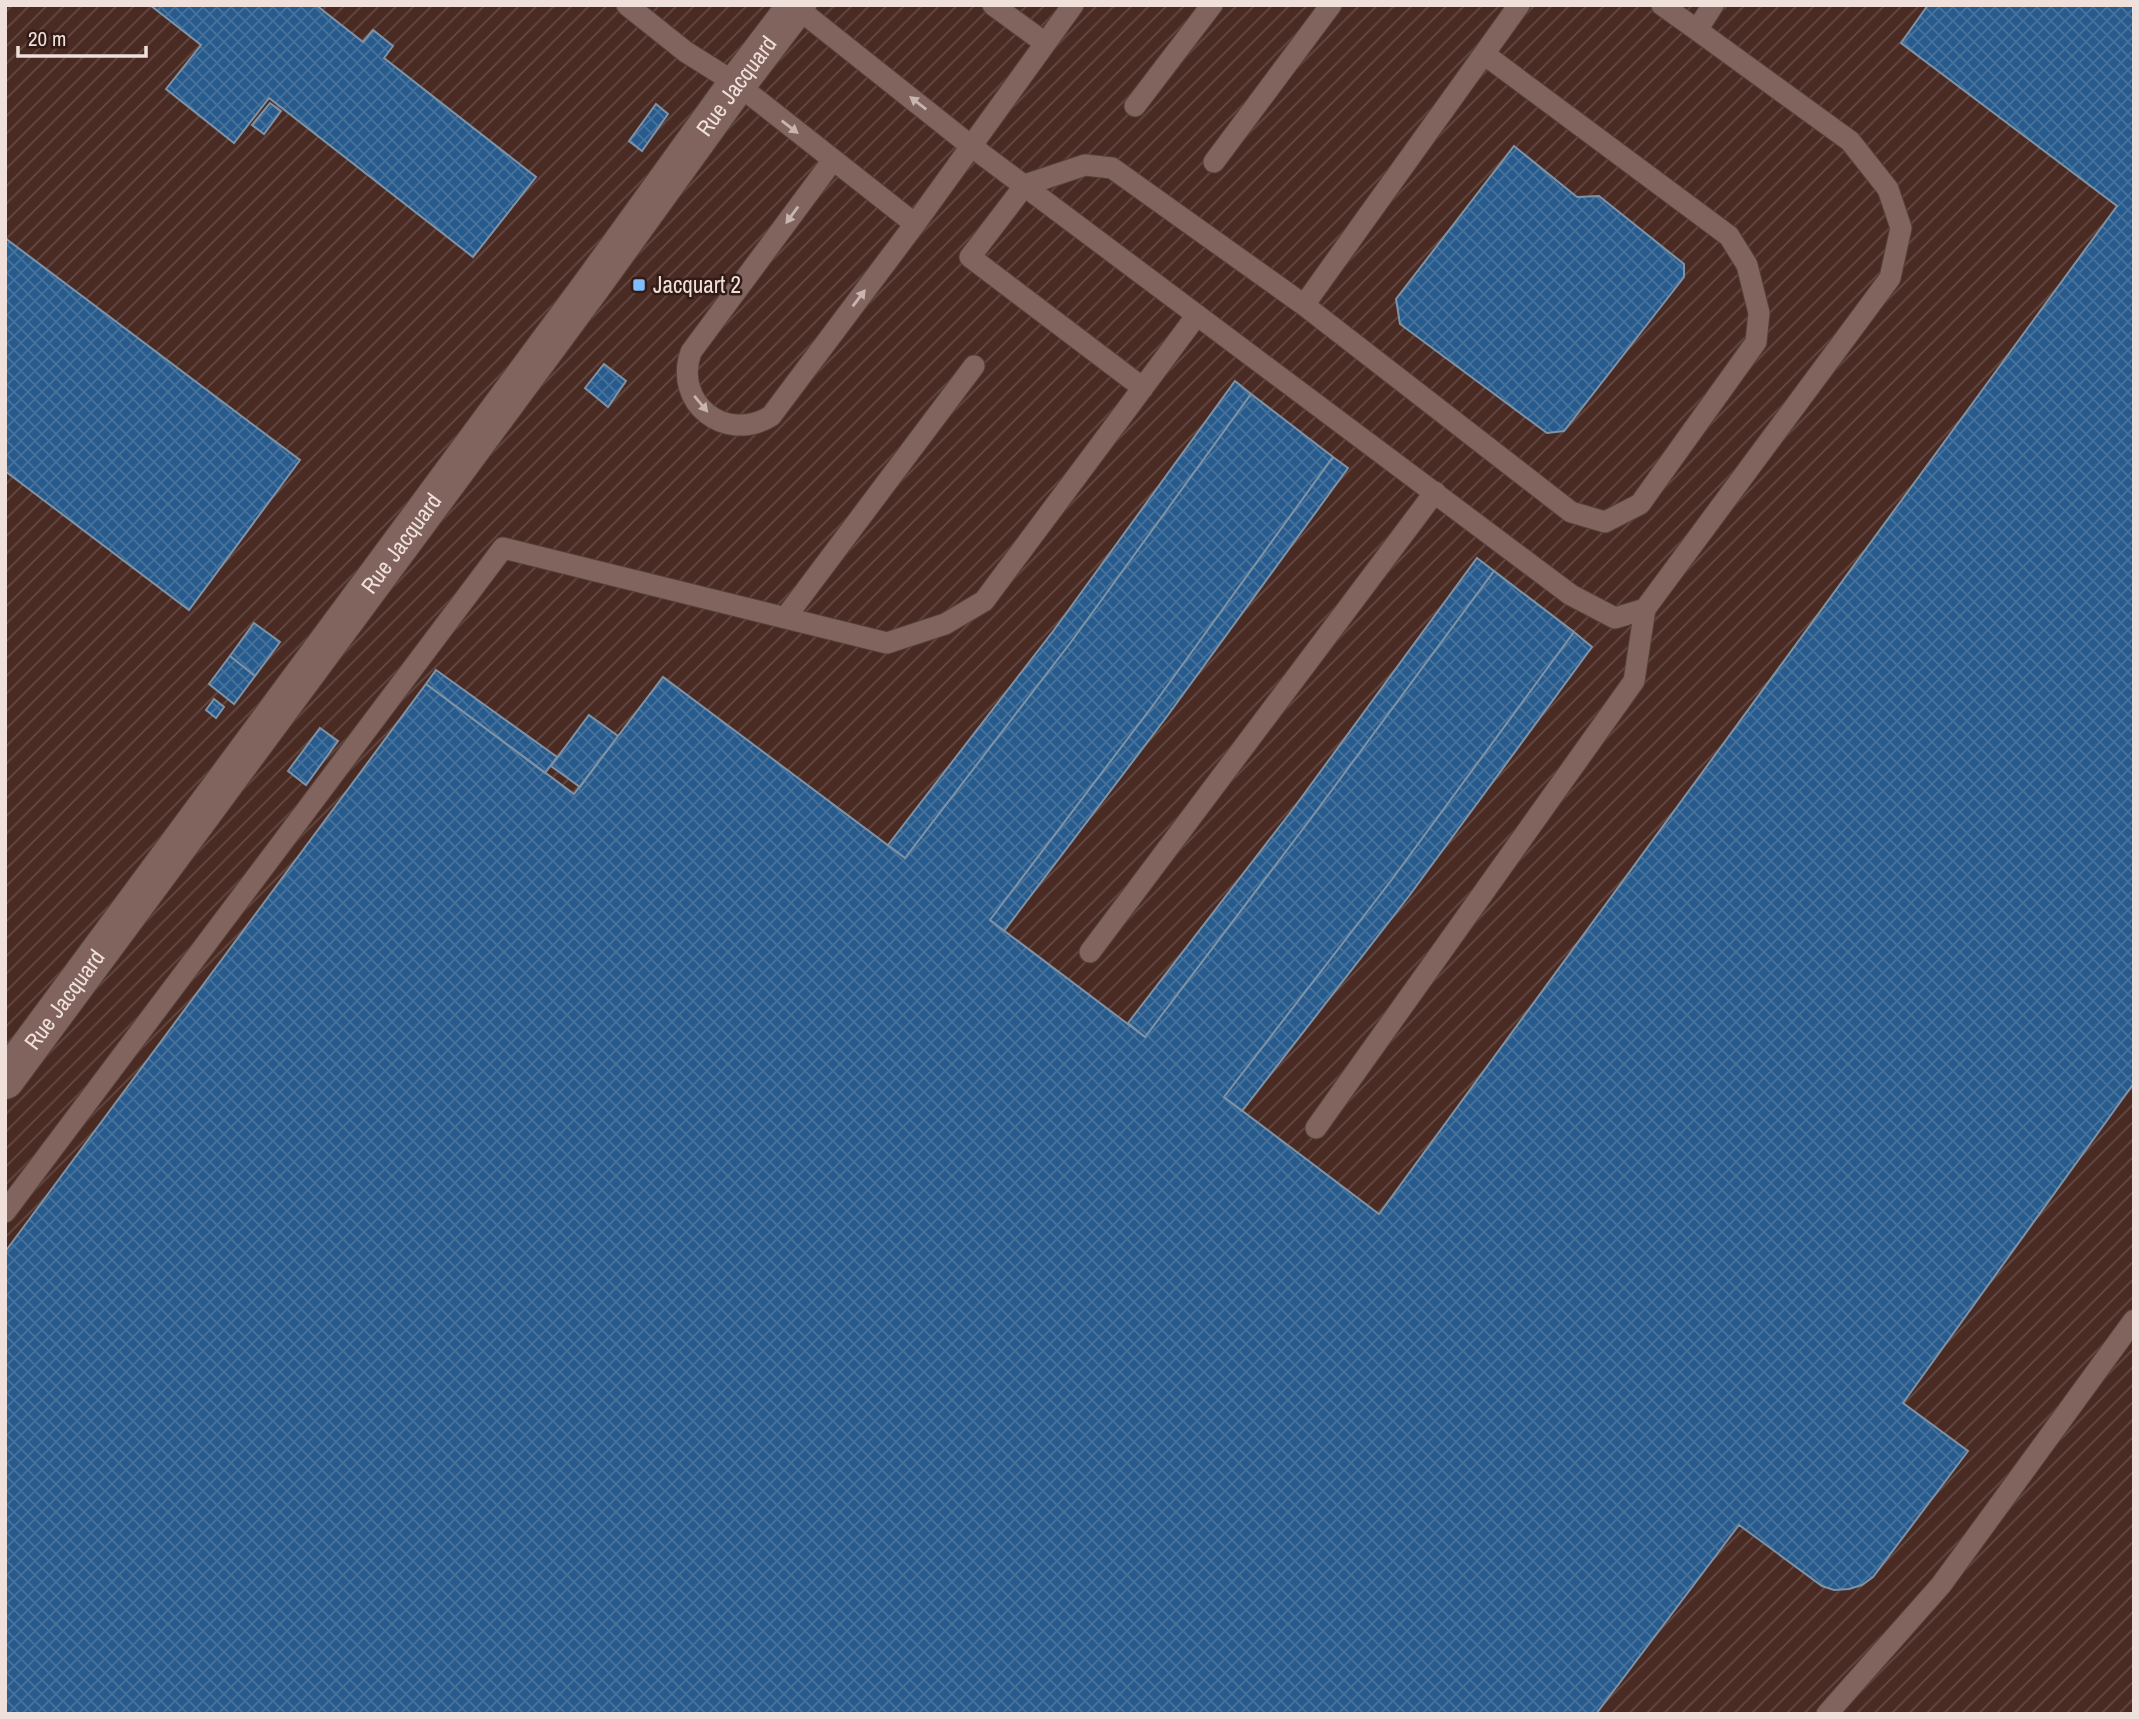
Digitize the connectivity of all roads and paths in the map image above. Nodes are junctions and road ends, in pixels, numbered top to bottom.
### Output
1 (627, 5) edge
2 (993, 5) edge
3 (1073, 5) edge
4 (1212, 5) edge
5 (1331, 5) edge
6 (1519, 5) edge
7 (1662, 5) edge
8 (1713, 5) edge
9 (797, 6) edge
10 (1697, 30) junction
11 (1045, 43) junction
12 (1484, 54) junction
13 (737, 84) junction
14 (1135, 106) dead end
15 (971, 146) junction
16 (832, 160) junction
17 (1214, 162) dead end
18 (1025, 185) junction
19 (915, 224) junction
20 (1304, 305) junction
21 (1198, 315) junction
22 (974, 366) dead end
23 (1143, 388) junction
24 (1434, 492) junction
25 (1645, 609) junction
26 (785, 618) junction
27 (1090, 951) dead end
28 (5, 1080) edge
29 (1316, 1128) dead end
30 (5, 1212) edge
31 (2134, 1320) edge
32 (1827, 1714) edge

1 - 13 lane
2 - 11 lane
3 - 11 lane
4 - 14 lane
5 - 17 lane
6 - 12 lane
7 - 10 lane
8 - 10 lane
9 - 13 street, Rue Jacquard
15 -> 9 lane
10 - 25 lane
11 - 15 lane
12 - 20 lane
12 - 20 lane
13 -> 16 lane
13 - 28 street, Rue Jacquard
15 - 18 lane
15 - 19 lane
16 - 19 lane
16 -> 19 lane
18 - 20 lane
18 - 21 lane
18 - 23 lane
21 - 23 lane
21 - 24 lane
22 - 26 lane
23 - 26 lane
24 - 25 lane
24 - 27 lane
25 - 29 lane
26 - 30 lane
31 - 32 lane

